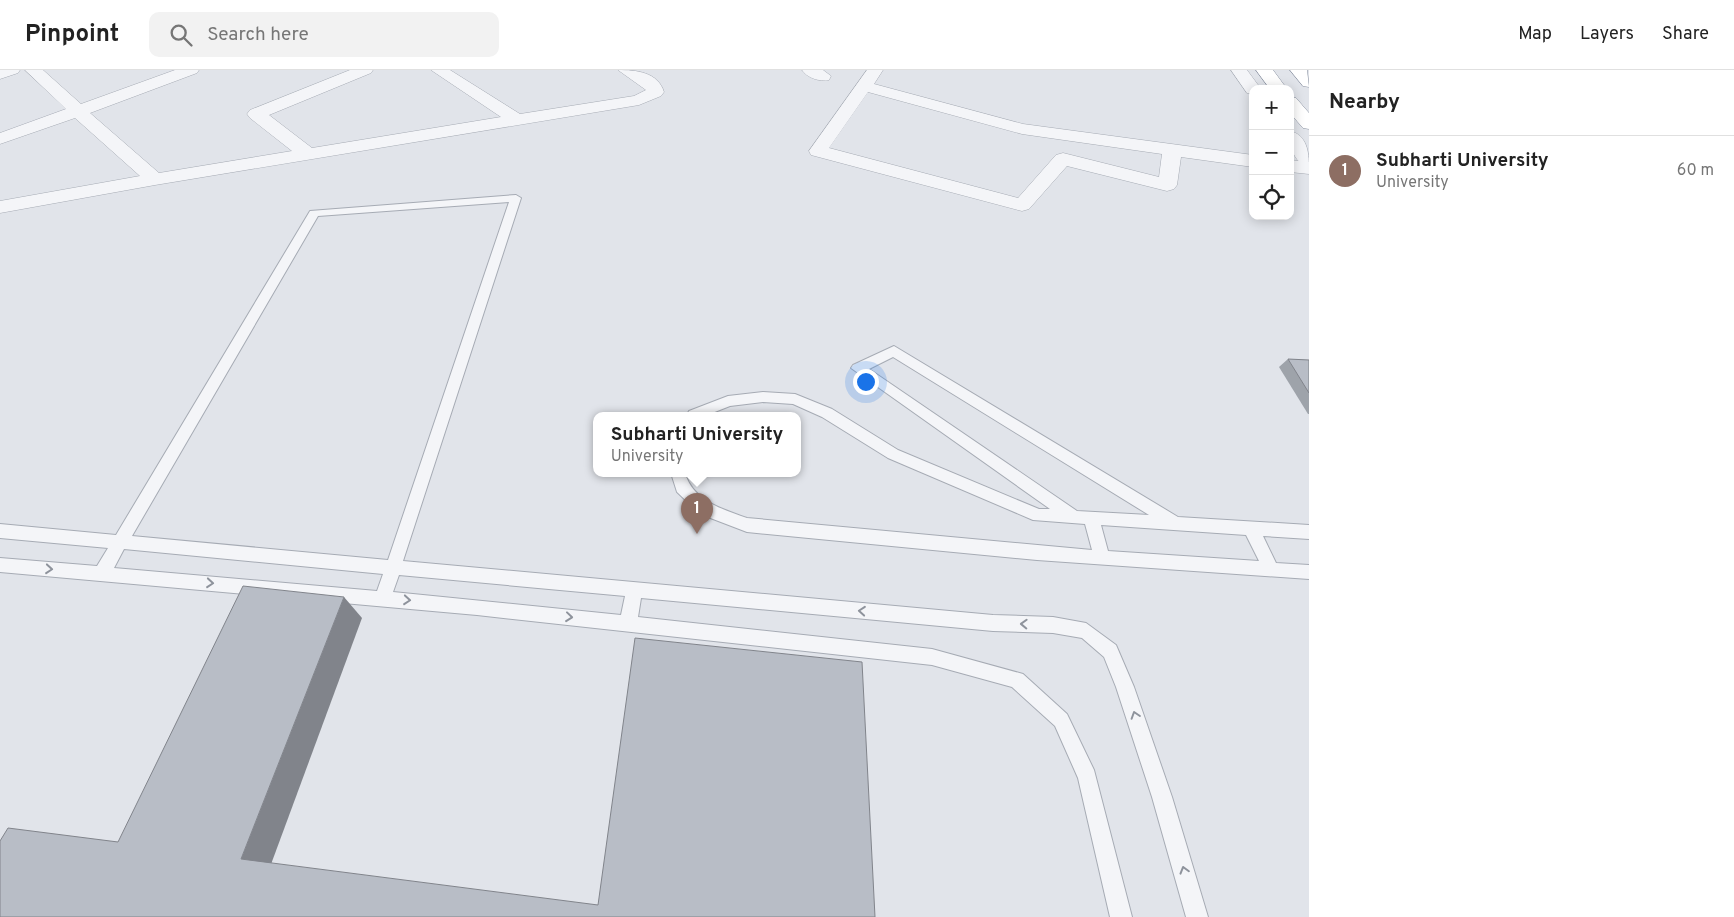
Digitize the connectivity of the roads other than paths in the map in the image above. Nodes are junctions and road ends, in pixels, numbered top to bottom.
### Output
1 (12, 70) edge
2 (33, 70) edge
3 (191, 70) edge
4 (365, 70) edge
5 (439, 70) edge
6 (626, 70) edge
7 (875, 70) edge
8 (1239, 70) edge
9 (1264, 70) edge
10 (1298, 70) edge
11 (0, 74) edge
12 (1309, 82) edge
13 (1250, 85) edge
14 (1277, 85) edge
15 (864, 86) junction
16 (1294, 107) edge
17 (78, 111) junction
18 (517, 120) junction
19 (1309, 124) edge
20 (1068, 136) junction
21 (0, 139) edge
22 (1294, 141) edge
23 (1172, 152) junction
24 (308, 154) junction
25 (1063, 159) junction
26 (1249, 161) edge
27 (1309, 161) edge
28 (1294, 166) edge
29 (1309, 168) edge
30 (155, 180) junction
31 (0, 207) edge
32 (701, 412) edge
33 (679, 477) edge
34 (1073, 517) junction
35 (1091, 518) junction
36 (1176, 524) junction
37 (1251, 528) junction
38 (0, 531) edge
39 (1309, 532) edge
40 (121, 541) junction
41 (1102, 557) junction
42 (0, 565) edge
43 (393, 566) junction
44 (1271, 569) junction
45 (1309, 572) edge
46 (102, 573) junction
47 (634, 590) junction
48 (383, 598) junction
49 (628, 624) junction
50 (1121, 917) edge
51 (1197, 917) edge

1 - 11 street
2 - 17 street
3 - 17 street
4 - 24 street
5 - 18 street
6 - 18 street
7 - 15 street
8 - 13 street
9 - 14 highway
10 - 12 highway
15 - 20 street
15 - 25 street
16 - 19 highway
17 - 21 street
17 - 30 street
18 - 24 street
20 - 23 street
20 - 25 street
22 - 27 street
23 - 25 street
23 - 26 street
24 - 30 street
28 - 29 street
30 - 31 street
32 - 34 lane
33 - 41 lane
34 - 35 lane
34 - 36 lane
35 - 36 lane
35 - 41 lane
36 - 37 lane
37 - 39 lane
37 - 44 lane
38 - 40 lane
40 - 43 lane
40 - 43 lane
40 - 46 lane
41 - 44 lane
42 -> 46 lane
43 - 47 lane
43 - 48 lane
44 - 45 lane
46 -> 48 lane
47 - 49 lane
51 -> 47 lane
48 -> 49 lane
49 - 50 lane

